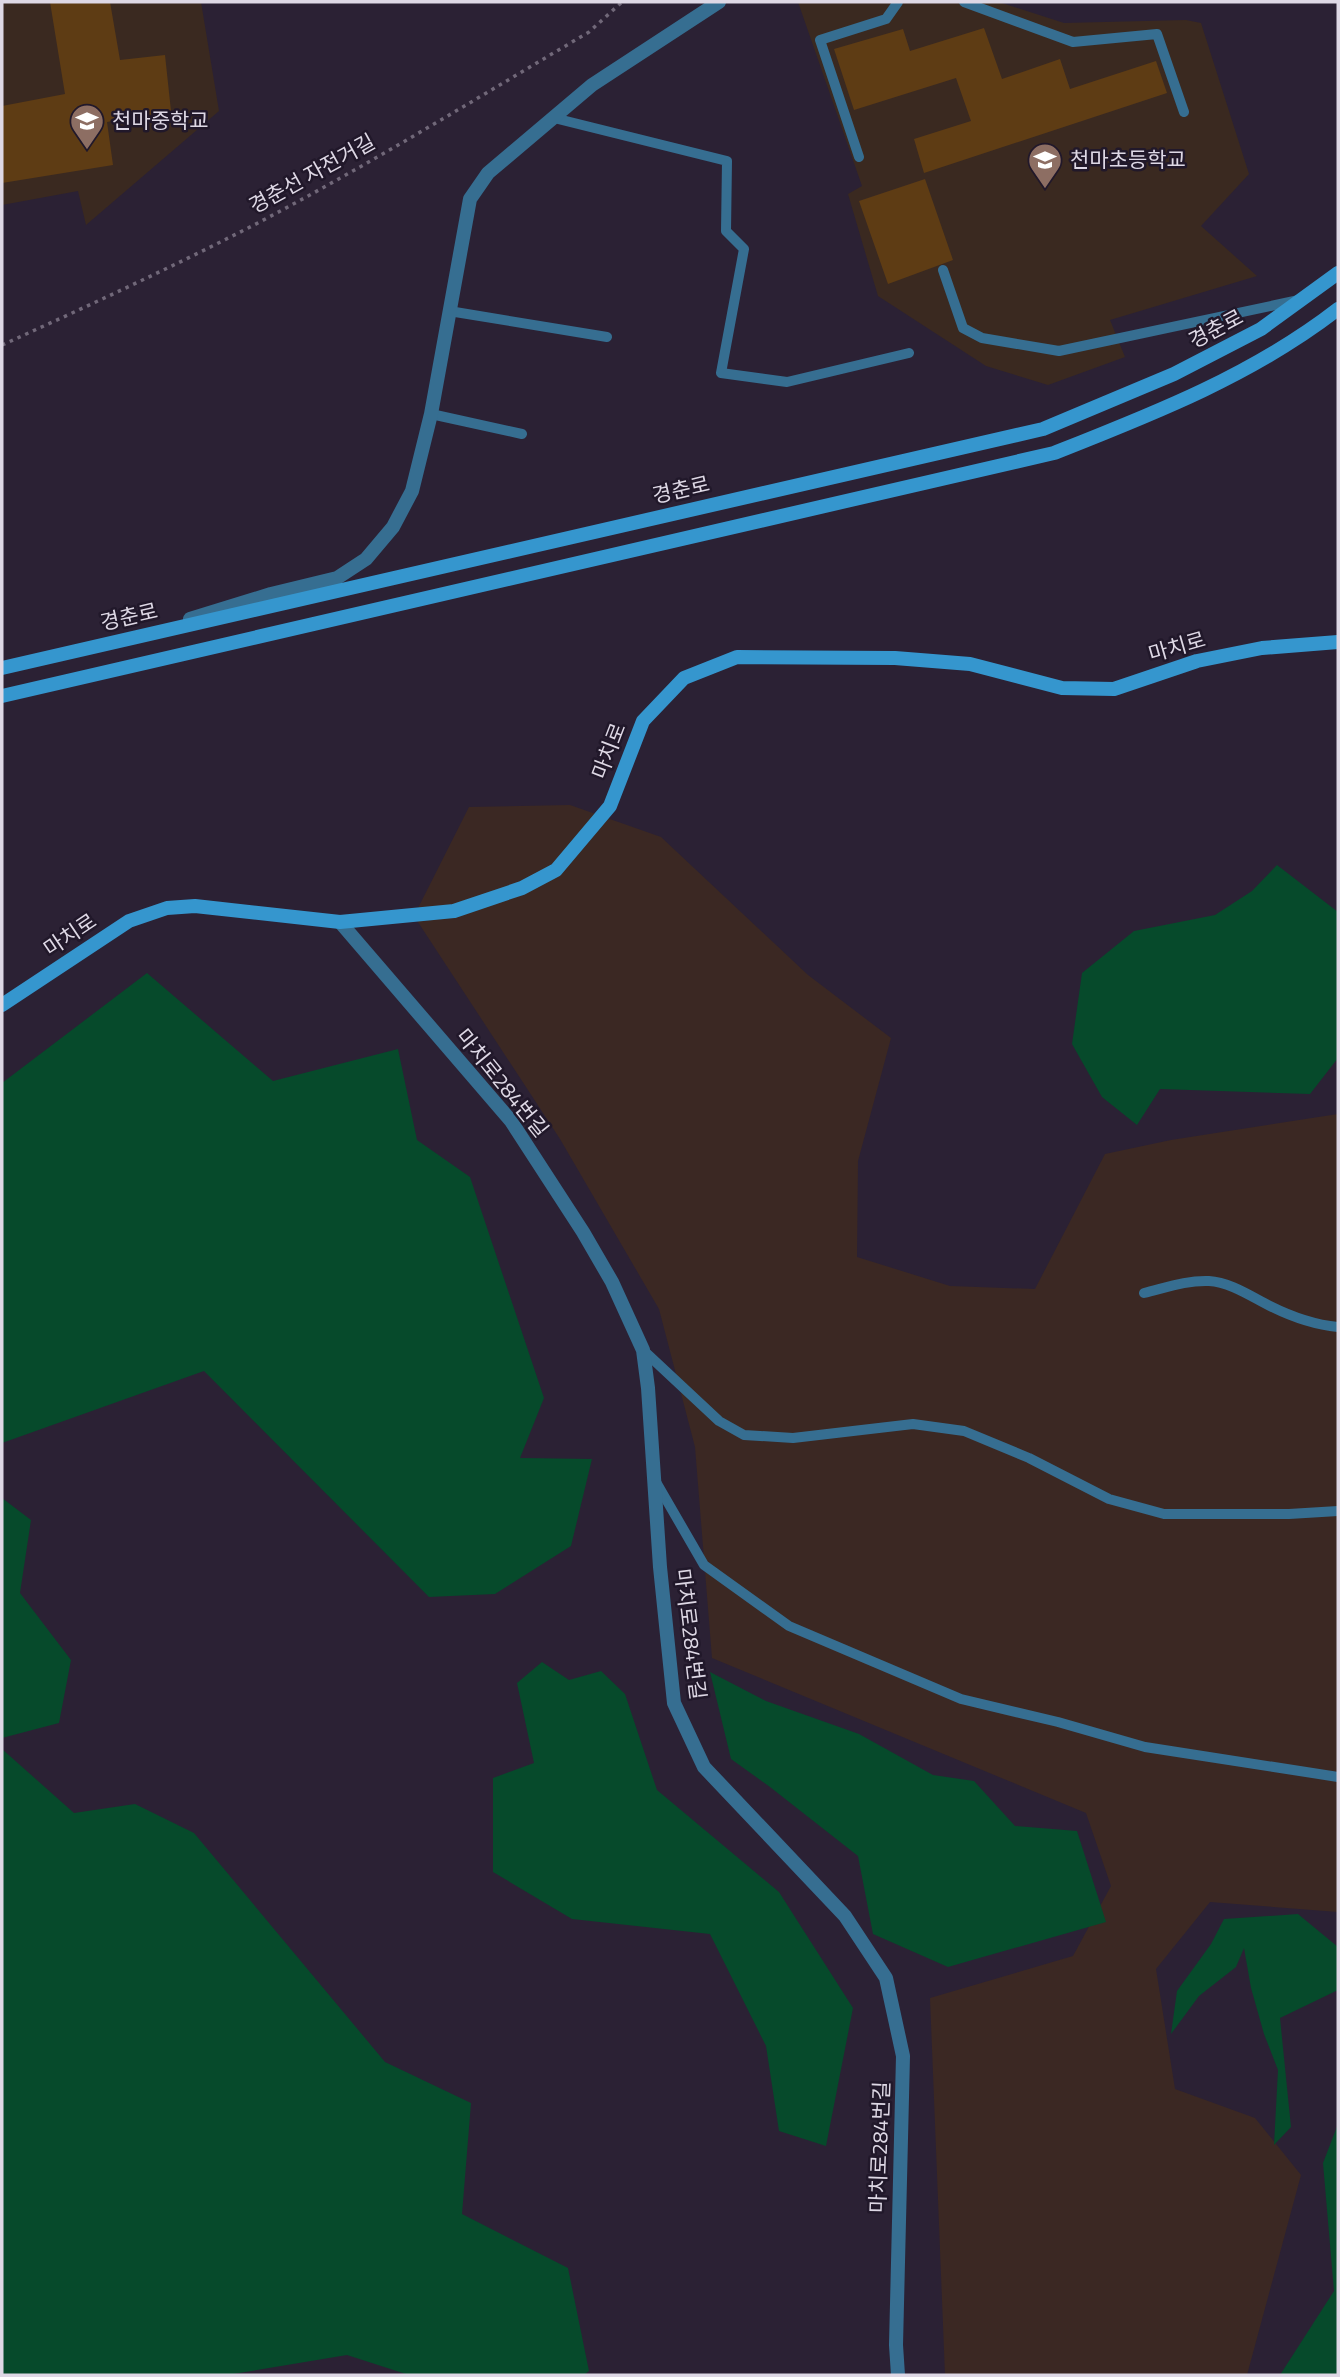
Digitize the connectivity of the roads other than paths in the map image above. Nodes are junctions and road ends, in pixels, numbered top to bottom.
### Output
1 (719, 2) edge
2 (898, 2) edge
3 (964, 2) edge
4 (1184, 112) dead end
5 (554, 118) junction
6 (859, 157) dead end
7 (943, 270) dead end
8 (1338, 273) edge
9 (1303, 299) junction
10 (1338, 309) edge
11 (449, 312) junction
12 (607, 337) dead end
13 (909, 353) dead end
14 (431, 414) junction
15 (523, 434) dead end
16 (114, 642) junction
17 (1338, 642) edge
18 (2, 668) edge
19 (2, 696) edge
20 (340, 922) junction
21 (2, 1004) edge
22 (1144, 1293) dead end
23 (1337, 1329) edge
24 (643, 1350) junction
25 (654, 1478) junction
26 (1338, 1511) edge
27 (1338, 1777) edge
28 (898, 2375) edge

1 - 5 street
2 - 6 lane
3 - 4 lane
5 - 11 street
5 - 13 lane
7 - 9 lane
8 - 9 street, 경춘로
9 - 16 street, 경춘로
10 - 19 street
11 - 12 lane
11 - 14 street
14 - 15 lane
14 - 16 street
16 - 18 street, 경춘로
17 - 20 street, 마치로
20 - 21 street, 마치로
20 - 24 street, 마치로284번길
22 - 23 lane
24 - 25 street, 마치로284번길
24 - 26 lane
25 - 27 lane
25 - 28 street, 마치로284번길

